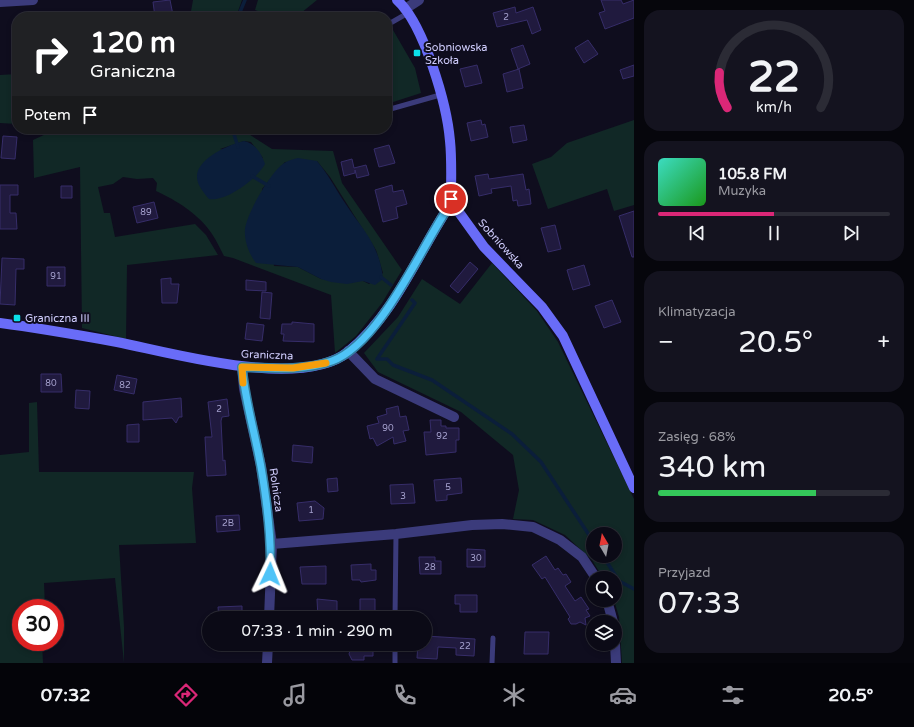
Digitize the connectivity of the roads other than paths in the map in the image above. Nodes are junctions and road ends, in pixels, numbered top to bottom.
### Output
1 (33, 0) edge
2 (397, 0) edge
3 (419, 0) edge
4 (0, 2) edge
5 (406, 11) junction
6 (392, 21) edge
7 (440, 94) junction
8 (392, 108) edge
9 (451, 199) junction
10 (0, 323) edge
11 (348, 351) junction
12 (242, 367) junction
13 (454, 417) dead end
14 (634, 488) edge
15 (396, 534) junction
16 (272, 544) junction
17 (591, 571) edge
18 (269, 611) edge
19 (395, 611) edge
20 (493, 638) dead end
21 (268, 651) edge
22 (395, 651) edge
23 (615, 651) edge
24 (267, 663) edge
25 (395, 663) edge
26 (492, 663) edge
27 (616, 663) edge

1 - 4 street
2 - 5 street, Sobniowska
3 - 5 street
5 - 6 lane
5 - 7 street, Sobniowska
7 - 8 lane
7 - 9 street, Sobniowska
9 - 11 street, Graniczna
9 - 14 street, Sobniowska
10 - 12 street, Graniczna
11 - 12 street, Graniczna
11 - 13 street
12 - 16 street, Rolnicza
15 - 16 street
15 - 17 street
15 - 19 lane
16 - 18 street, Rolnicza
20 - 26 lane
21 - 24 street
22 - 25 lane
23 - 27 street

